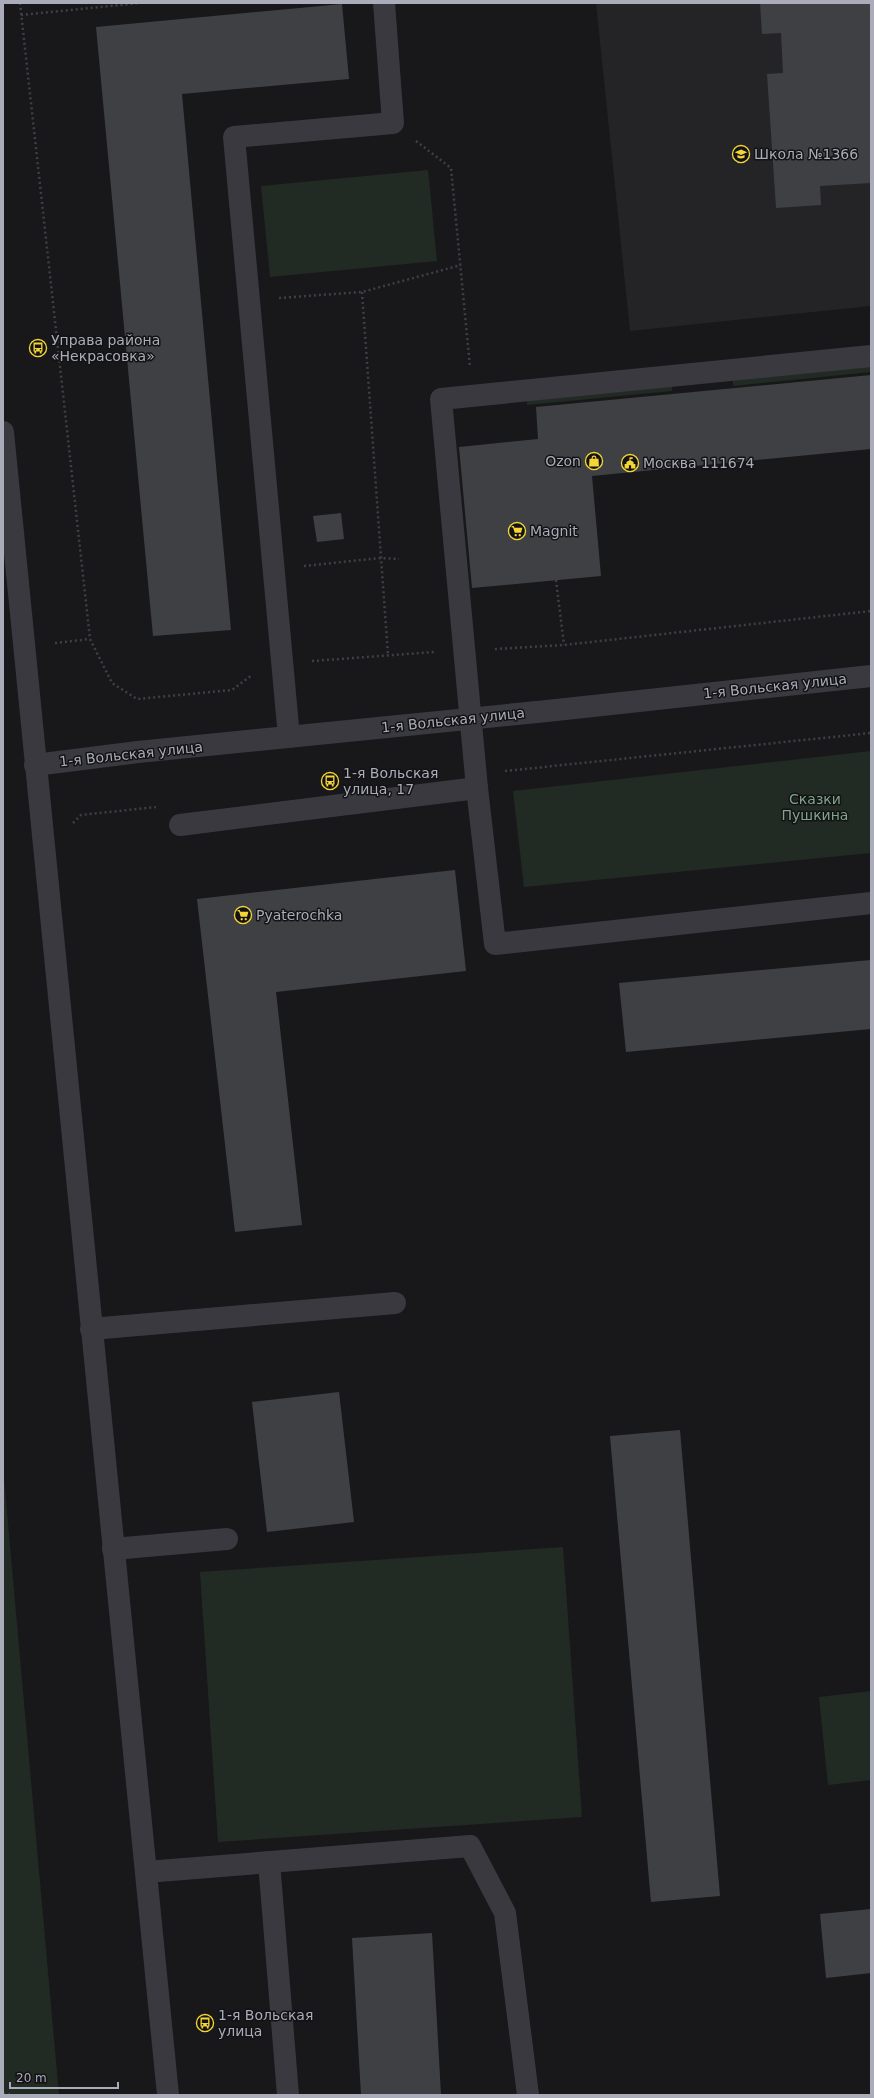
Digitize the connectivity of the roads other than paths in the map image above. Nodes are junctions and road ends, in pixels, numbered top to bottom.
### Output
1 (384, 3) edge
2 (871, 356) edge
3 (3, 432) edge
4 (871, 676) edge
5 (470, 718) junction
6 (289, 737) junction
7 (35, 765) junction
8 (477, 781) junction
9 (180, 825) dead end
10 (871, 903) edge
11 (395, 1303) dead end
12 (91, 1329) junction
13 (227, 1539) dead end
14 (113, 1549) junction
15 (268, 1862) junction
16 (146, 1872) junction
17 (168, 2095) edge
18 (288, 2095) edge
19 (528, 2095) edge

1 - 6 street
2 - 5 street
3 - 7 street
4 - 5 street, 1-я Вольская улица
5 - 6 street, 1-я Вольская улица
5 - 8 street
6 - 7 street, 1-я Вольская улица
7 - 12 street
8 - 9 street
8 - 10 street
11 - 12 street
12 - 14 street
13 - 14 street
14 - 16 street
15 - 16 street
15 - 18 street
15 - 19 street
16 - 17 street

